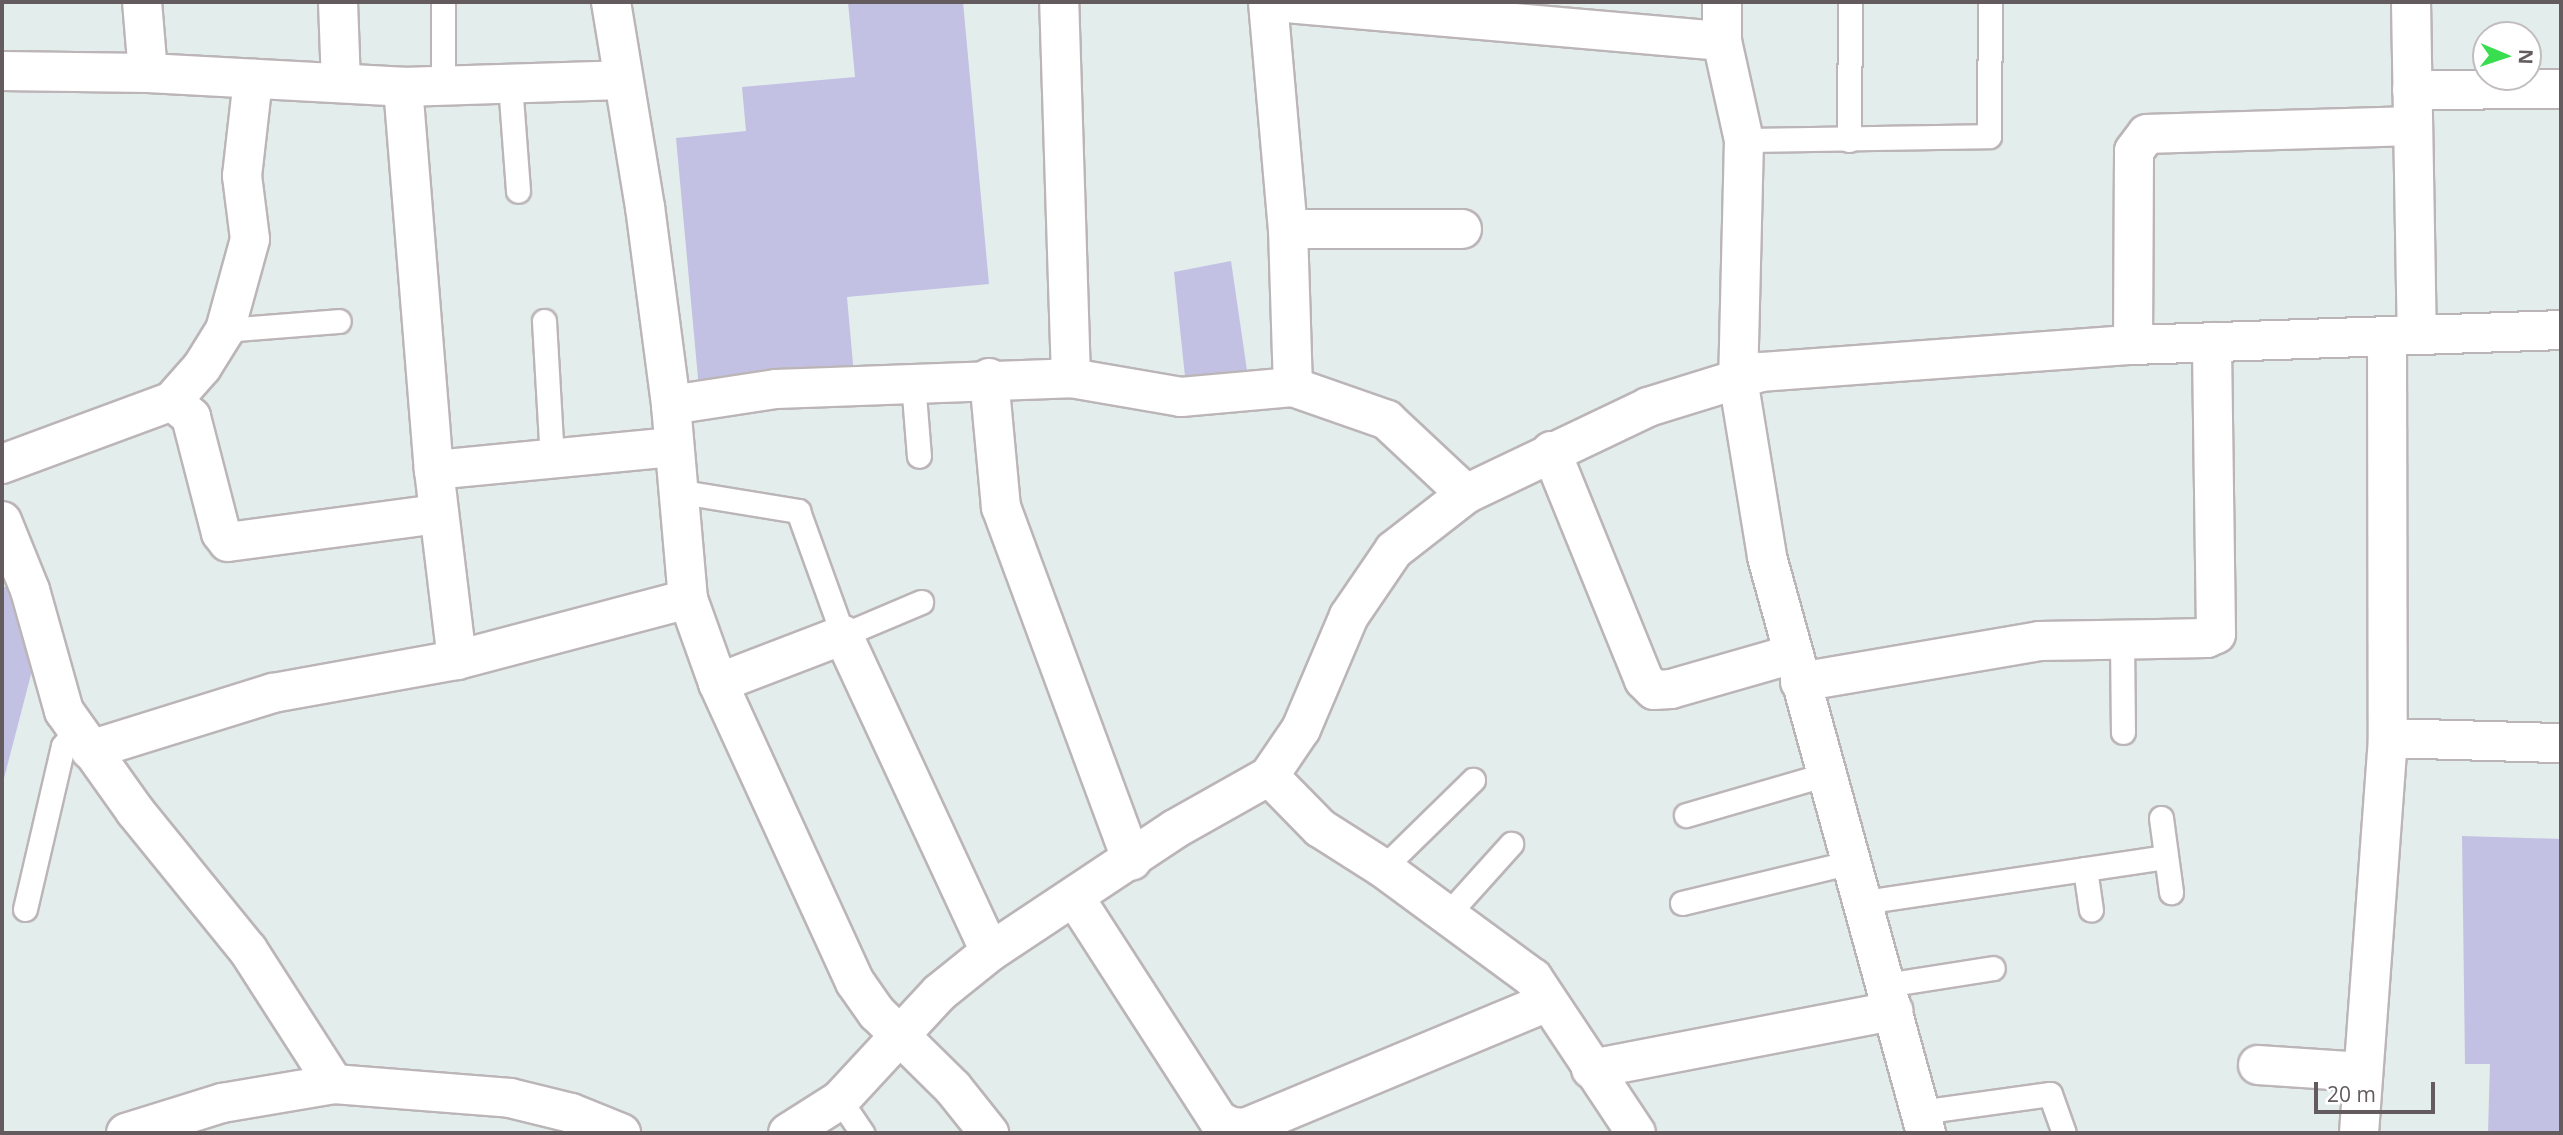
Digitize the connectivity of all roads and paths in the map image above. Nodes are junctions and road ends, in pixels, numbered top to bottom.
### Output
1 (142, 2) edge
2 (338, 2) edge
3 (443, 2) edge
4 (611, 2) edge
5 (1059, 2) edge
6 (1268, 2) edge
7 (1275, 2) edge
8 (1722, 2) edge
9 (1850, 2) edge
10 (1990, 2) edge
11 (2411, 2) edge
12 (1722, 41) junction
13 (2, 71) edge
14 (148, 73) junction
15 (253, 79) junction
16 (622, 80) junction
17 (341, 83) junction
18 (510, 84) junction
19 (443, 85) junction
20 (403, 86) junction
21 (2561, 89) edge
22 (2412, 108) junction
23 (1744, 140) junction
24 (1849, 140) junction
25 (518, 191) dead end
26 (1288, 229) junction
27 (1462, 229) dead end
28 (339, 321) dead end
29 (544, 321) dead end
30 (225, 330) junction
31 (2561, 330) edge
32 (2402, 334) junction
33 (2212, 342) junction
34 (2133, 345) junction
35 (989, 378) junction
36 (1071, 378) junction
37 (1738, 379) junction
38 (912, 382) junction
39 (1293, 387) junction
40 (172, 401) junction
41 (671, 405) junction
42 (673, 447) junction
43 (1551, 452) junction
44 (919, 456) dead end
45 (552, 458) junction
46 (2, 464) edge
47 (434, 470) junction
48 (676, 491) junction
49 (1466, 494) junction
50 (438, 514) junction
51 (2, 521) edge
52 (688, 599) junction
53 (921, 602) dead end
54 (843, 635) junction
55 (2122, 639) junction
56 (457, 660) junction
57 (1796, 668) junction
58 (718, 683) junction
59 (2123, 732) dead end
60 (2388, 738) junction
61 (83, 740) junction
62 (2561, 743) edge
63 (1826, 774) junction
64 (1269, 776) junction
65 (1473, 780) dead end
66 (1686, 815) dead end
67 (2161, 818) dead end
68 (1511, 844) dead end
69 (2165, 857) junction
70 (1132, 861) junction
71 (1852, 862) junction
72 (1383, 868) junction
73 (2085, 869) junction
74 (2171, 892) dead end
75 (1075, 898) junction
76 (1864, 902) junction
77 (1682, 903) dead end
78 (25, 909) dead end
79 (2091, 910) dead end
80 (1447, 915) junction
81 (990, 952) junction
82 (1993, 968) dead end
83 (1889, 998) junction
84 (1547, 1002) junction
85 (900, 1035) junction
86 (2258, 1065) dead end
87 (1591, 1069) junction
88 (2363, 1072) junction
89 (334, 1084) junction
90 (840, 1100) junction
91 (1923, 1123) edge
92 (126, 1133) edge
93 (621, 1133) edge
94 (788, 1133) edge
95 (862, 1133) edge
96 (989, 1133) edge
97 (1636, 1133) edge
98 (2064, 1133) edge
99 (2359, 1133) edge

1 - 14 street
2 - 17 street
3 - 19 lane
4 - 16 street
5 - 36 street
6 - 26 street
7 - 12 street
8 - 12 street
9 - 24 lane
10 - 24 lane
11 - 22 street
12 - 23 street
13 - 14 street
14 - 15 street
15 - 17 street
15 - 30 street
16 - 18 street
16 - 41 street
17 - 20 street
18 - 19 street
18 - 25 lane
19 - 20 street
20 - 47 street
21 - 22 street
22 - 32 street
22 - 34 street
23 - 24 lane
23 - 37 street
26 - 27 street
26 - 39 street
28 - 30 lane
29 - 45 lane
30 - 40 street
31 - 32 street
32 - 33 street
32 - 60 street
33 - 34 street
33 - 55 street
34 - 37 street
35 - 36 street
35 - 38 street
35 - 70 street
36 - 39 street
37 - 43 street
37 - 57 street
38 - 41 street
38 - 44 lane
39 - 49 street
40 - 46 street
40 - 50 street
41 - 42 street
42 - 45 street
42 - 48 street
43 - 49 street
43 - 57 street
45 - 47 street
47 - 50 street
48 - 52 street
48 - 54 lane
49 - 64 street
50 - 56 street
51 - 61 street
52 - 56 street
52 - 58 street
53 - 54 lane
54 - 58 street
54 - 81 street
55 - 57 street
55 - 59 lane
56 - 61 street
57 - 63 street
58 - 85 street
60 - 62 street
60 - 88 street
61 - 78 lane
61 - 89 street
63 - 66 lane
63 - 71 street
64 - 70 street
64 - 72 street
65 - 72 lane
67 - 69 lane
68 - 80 lane
69 - 73 lane
69 - 74 lane
70 - 75 street
71 - 76 street
71 - 77 lane
72 - 80 street
73 - 76 lane
73 - 79 lane
75 - 81 street
75 - 84 street
76 - 83 street
80 - 84 street
81 - 85 street
82 - 83 lane
83 - 87 street
83 - 91 street
84 - 87 street
85 - 90 street
85 - 96 street
86 - 88 street
87 - 97 street
88 - 99 street
89 - 92 street
89 - 93 street
90 - 94 street
90 - 95 lane
91 - 98 lane

